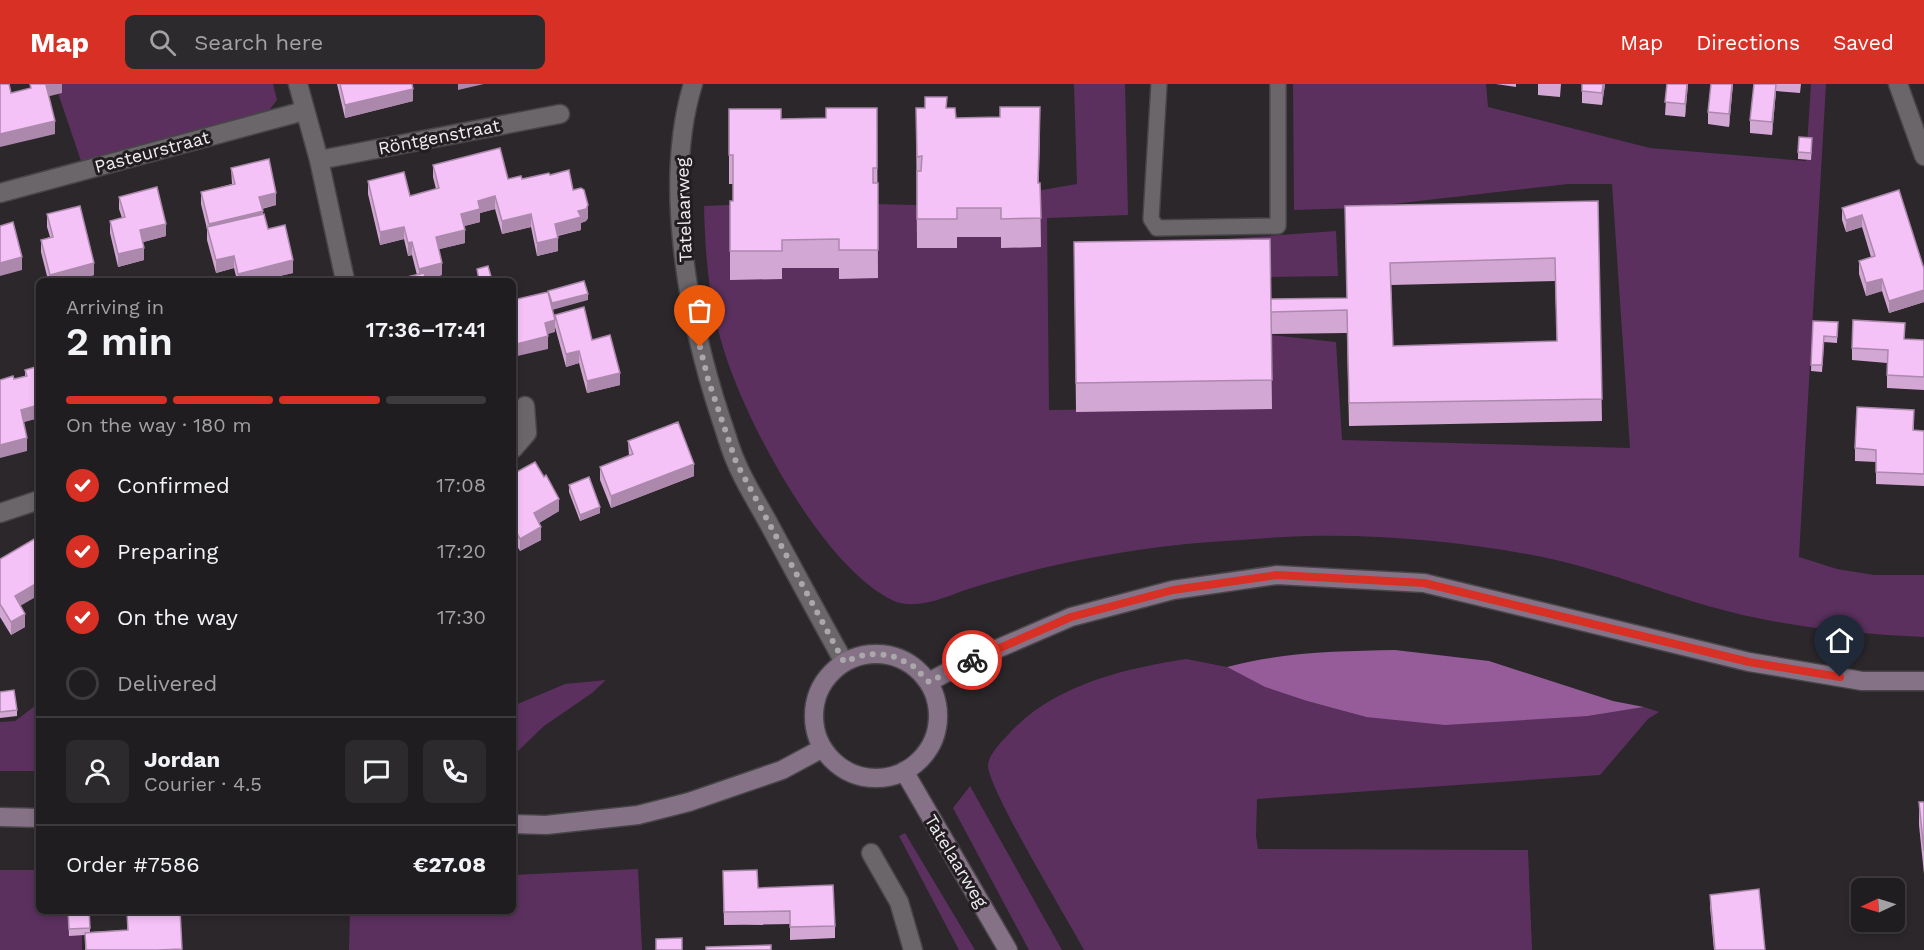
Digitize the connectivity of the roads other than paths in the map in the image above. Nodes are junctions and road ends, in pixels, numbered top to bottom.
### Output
1 (298, 84) edge
2 (693, 84) edge
3 (1159, 84) edge
4 (1278, 84) edge
5 (1898, 84) edge
6 (304, 111) junction
7 (560, 114) dead end
8 (1924, 156) edge
9 (319, 160) junction
10 (0, 194) edge
11 (345, 278) edge
12 (525, 406) dead end
13 (516, 446) edge
14 (36, 501) edge
15 (0, 513) edge
16 (844, 662) junction
17 (1924, 681) edge
18 (929, 682) junction
19 (824, 748) junction
20 (904, 771) junction
21 (0, 818) edge
22 (36, 818) edge
23 (516, 824) edge
24 (871, 853) dead end
25 (913, 950) edge
26 (1008, 950) edge

1 - 6 street
2 - 16 street, Tatelaarweg
3 - 4 lane
5 - 8 street
6 - 9 street
6 - 10 street, Pasteurstraat
7 - 9 street, Röntgenstraat
9 - 11 street
12 - 13 street
14 - 15 street
16 - 18 main road
16 - 19 main road
17 - 18 main road
18 - 20 main road
19 - 20 main road
19 - 23 main road
20 - 26 main road, Tatelaarweg
21 - 22 main road
24 - 25 street

